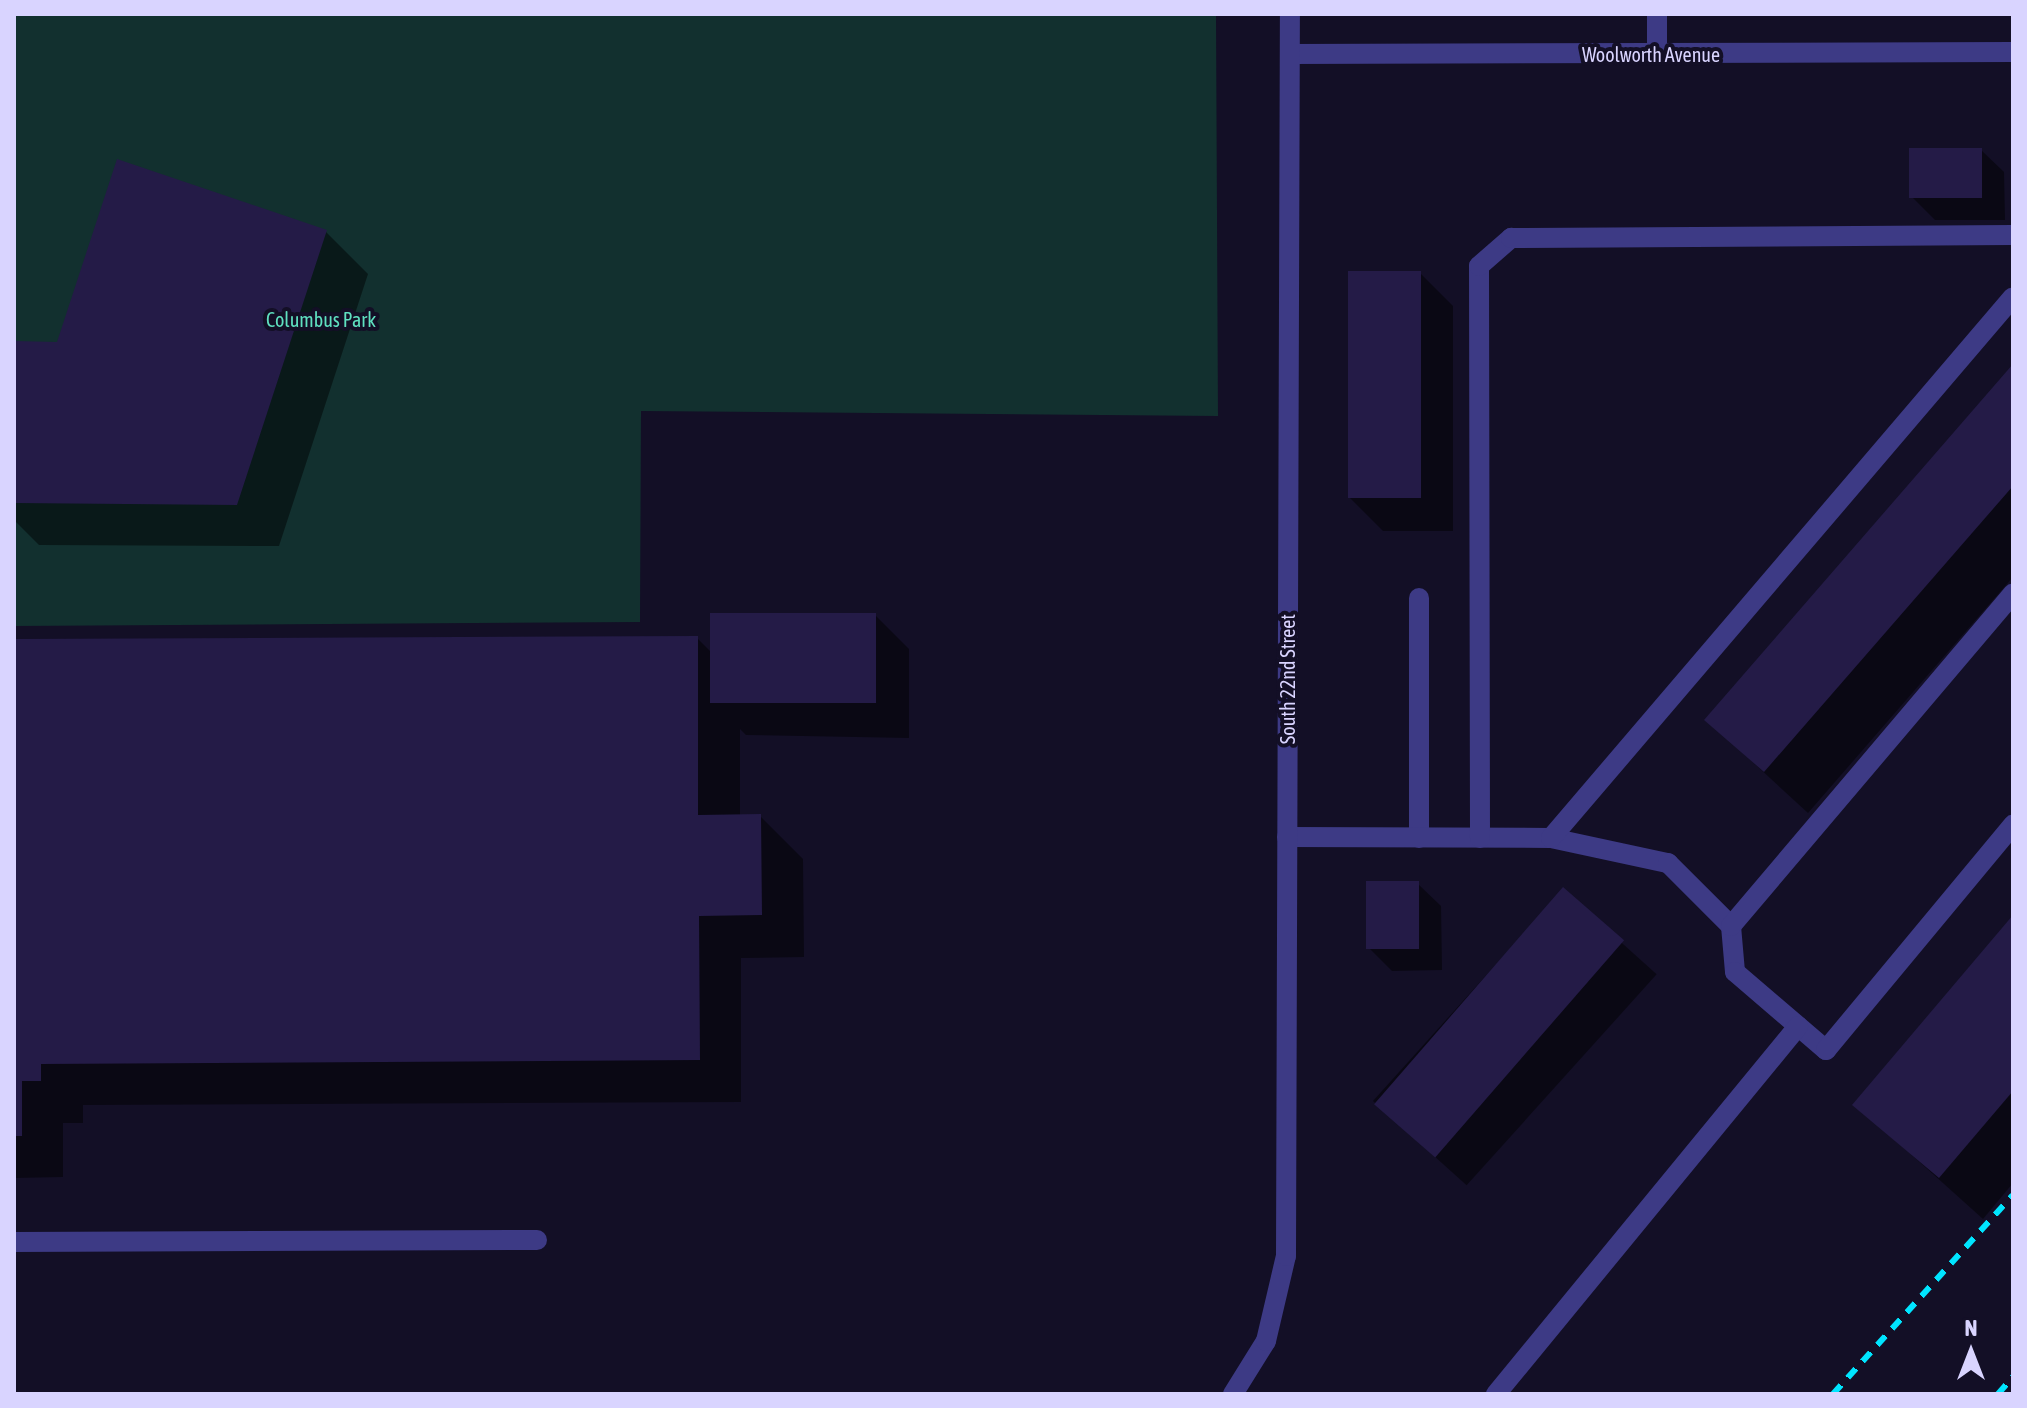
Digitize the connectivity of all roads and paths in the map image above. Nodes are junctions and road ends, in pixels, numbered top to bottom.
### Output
1 (1290, 14) edge
2 (1657, 14) edge
3 (2013, 52) edge
4 (1290, 54) junction
5 (1657, 54) junction
6 (2013, 235) edge
7 (2013, 297) edge
8 (2013, 594) edge
9 (1419, 598) dead end
10 (2013, 825) edge
11 (1287, 837) junction
12 (1419, 838) junction
13 (1480, 838) junction
14 (1551, 838) junction
15 (1731, 926) junction
16 (1798, 1026) junction
17 (537, 1240) dead end
18 (14, 1242) edge
19 (1233, 1394) edge
20 (1496, 1394) edge

1 - 4 street, South 22nd Street
2 - 5 street
3 - 5 street, Woolworth Avenue
4 - 5 street, Woolworth Avenue
4 - 11 street, South 22nd Street
6 - 13 street
7 - 14 street
8 - 15 street
9 - 12 street
10 - 16 street
11 - 12 street
11 - 19 street, South 22nd Street
12 - 13 street
13 - 14 street
14 - 15 street
15 - 16 street
16 - 20 street
17 - 18 street

